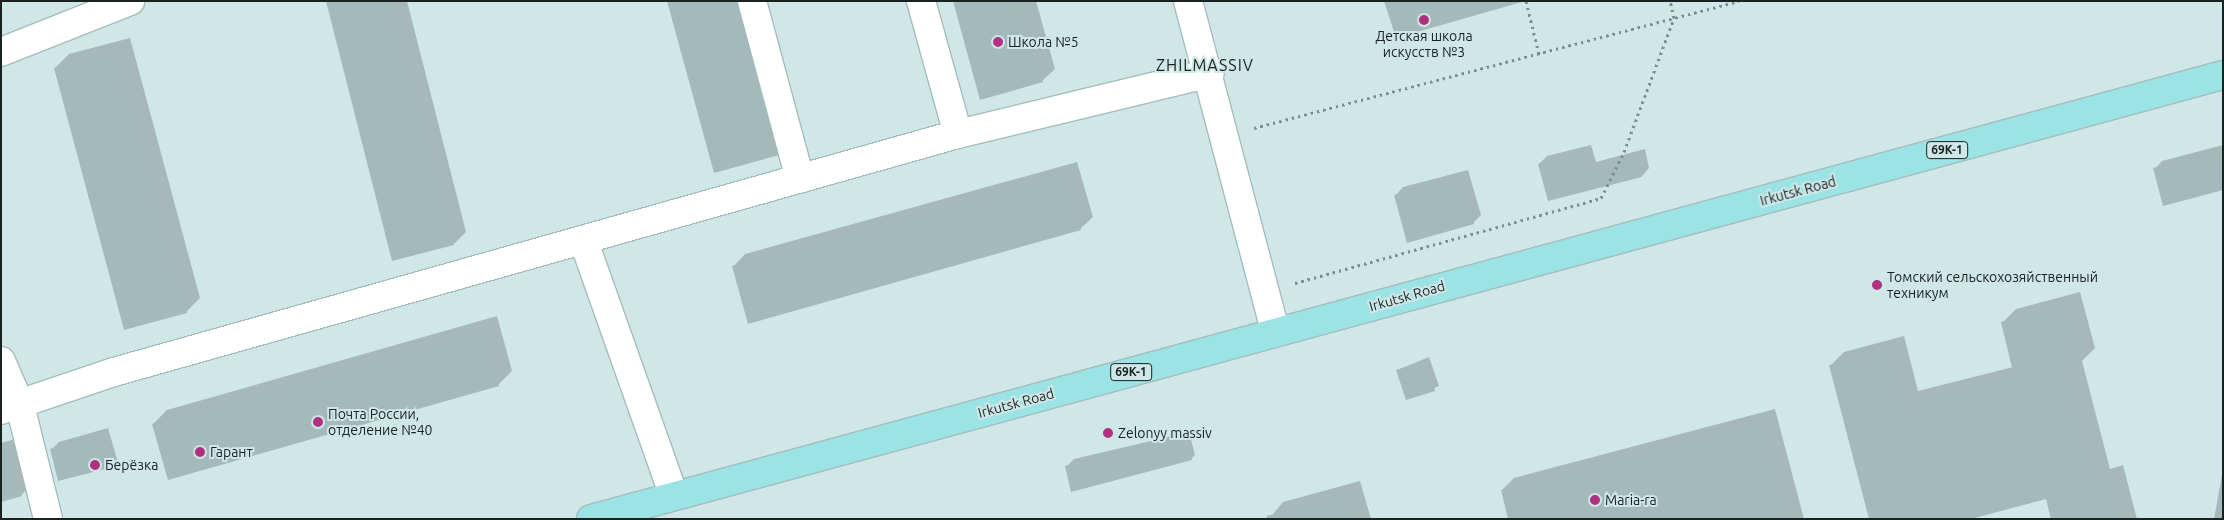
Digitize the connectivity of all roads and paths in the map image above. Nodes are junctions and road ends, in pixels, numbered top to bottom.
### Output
1 (130, 1) edge
2 (752, 1) edge
3 (921, 1) edge
4 (1188, 1) edge
5 (1526, 1) edge
6 (1670, 1) edge
7 (1739, 1) edge
8 (1674, 18) junction
9 (1, 52) edge
10 (1539, 54) junction
11 (1210, 73) junction
12 (2223, 74) edge
13 (958, 134) junction
14 (1227, 135) junction
15 (800, 180) junction
16 (584, 242) junction
17 (1266, 292) junction
18 (1276, 333) junction
19 (1, 361) edge
20 (10, 408) edge
21 (674, 496) junction
22 (48, 519) edge
23 (591, 519) edge

1 - 9 lane
2 - 15 lane
3 - 13 lane
4 - 11 lane
5 - 10 path
6 - 8 path
7 - 8 path
8 - 10 path
8 - 17 path
10 - 14 path
11 - 13 lane
11 - 14 lane
12 - 18 main road, Irkutsk Road / 69К-1
13 - 15 lane
14 - 17 lane
15 - 16 lane
16 - 20 lane
16 - 21 lane
17 - 18 lane
18 - 21 main road, Irkutsk Road / 69К-1
19 - 20 lane
20 - 22 lane
21 - 23 main road, Irkutsk Road / 69К-1

